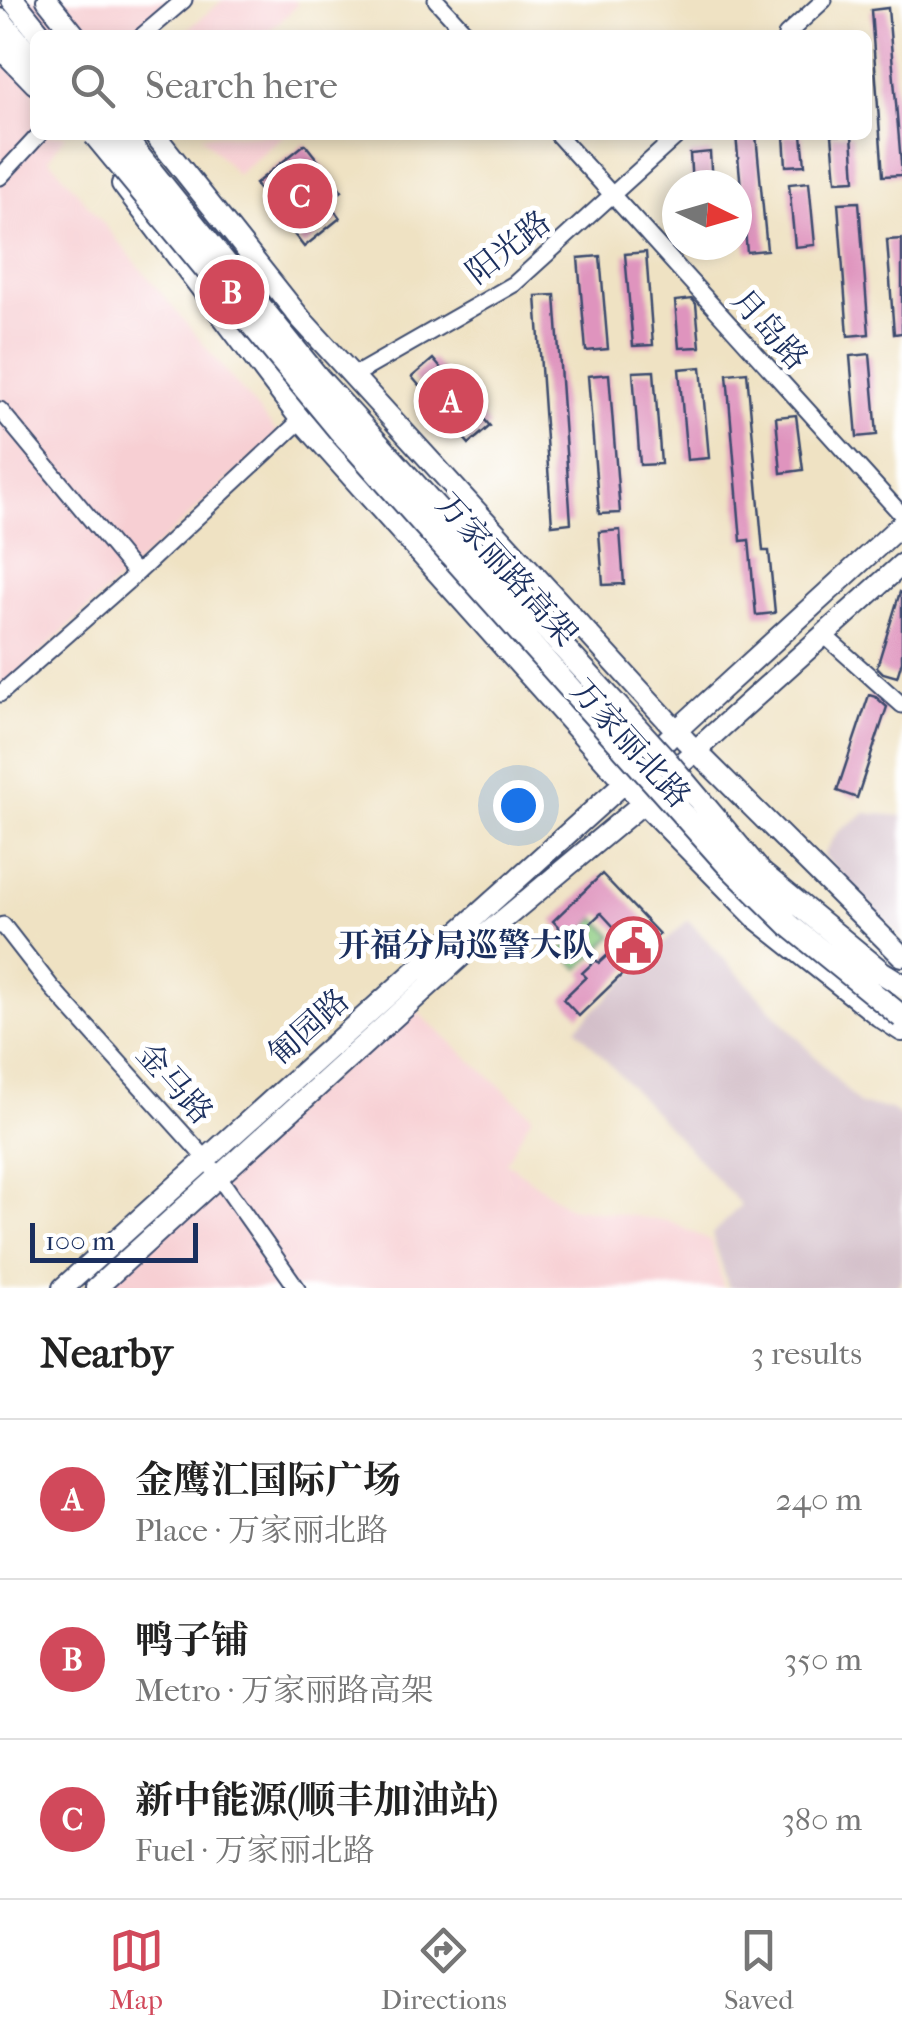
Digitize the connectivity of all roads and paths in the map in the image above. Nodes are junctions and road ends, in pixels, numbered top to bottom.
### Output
1 (13, 0) edge
2 (47, 0) edge
3 (184, 0) edge
4 (436, 0) edge
5 (824, 0) edge
6 (0, 20) edge
7 (37, 30) edge
8 (71, 30) edge
9 (149, 30) edge
10 (463, 30) edge
11 (791, 30) edge
12 (0, 48) edge
13 (30, 56) edge
14 (30, 79) edge
15 (34, 140) edge
16 (88, 140) edge
17 (100, 140) edge
18 (126, 140) edge
19 (158, 140) edge
20 (562, 140) edge
21 (673, 140) edge
22 (0, 177) edge
23 (612, 196) junction
24 (353, 376) junction
25 (0, 410) edge
26 (302, 420) junction
27 (902, 515) edge
28 (902, 524) edge
29 (902, 564) edge
30 (136, 574) junction
31 (824, 635) junction
32 (0, 694) edge
33 (902, 705) edge
34 (676, 730) junction
35 (696, 751) junction
36 (624, 782) junction
37 (642, 803) junction
38 (0, 926) edge
39 (902, 956) edge
40 (902, 985) edge
41 (902, 1016) edge
42 (902, 1031) edge
43 (206, 1159) junction
44 (219, 1177) junction
45 (63, 1288) edge
46 (96, 1288) edge
47 (297, 1288) edge

1 - 7 highway
2 - 8 main road
3 - 9 street
4 - 10 street
5 - 11 street
6 - 13 highway
12 - 14 main road
15 - 22 street
16 - 26 main road, 万家丽北路
17 - 41 highway, 万家丽路高架, bridge
18 - 40 highway, 万家丽路高架, bridge
19 - 24 main road, 万家丽北路
20 - 23 street, 月岛路
21 - 23 street, 阳光路
23 - 24 street, 阳光路
23 - 27 street, 月岛路
24 - 34 main road, 万家丽北路
25 - 30 street
26 - 30 street
26 - 36 main road, 万家丽北路
28 - 34 main road, 匍园路
29 - 31 main road, 匍园路
30 - 32 street
31 - 33 street
31 - 35 main road, 匍园路
34 - 35 main road, 万家丽北路
34 - 36 main road, 匍园路
35 - 37 main road, 匍园路
35 - 39 main road, 万家丽北路
36 - 37 main road, 万家丽北路
36 - 43 main road, 匍园路
37 - 42 main road, 万家丽北路
37 - 44 main road, 匍园路
38 - 43 street, 金马路
43 - 44 street, 金马路
43 - 45 main road, 匍园路
44 - 46 main road, 匍园路
44 - 47 street, 金马路

